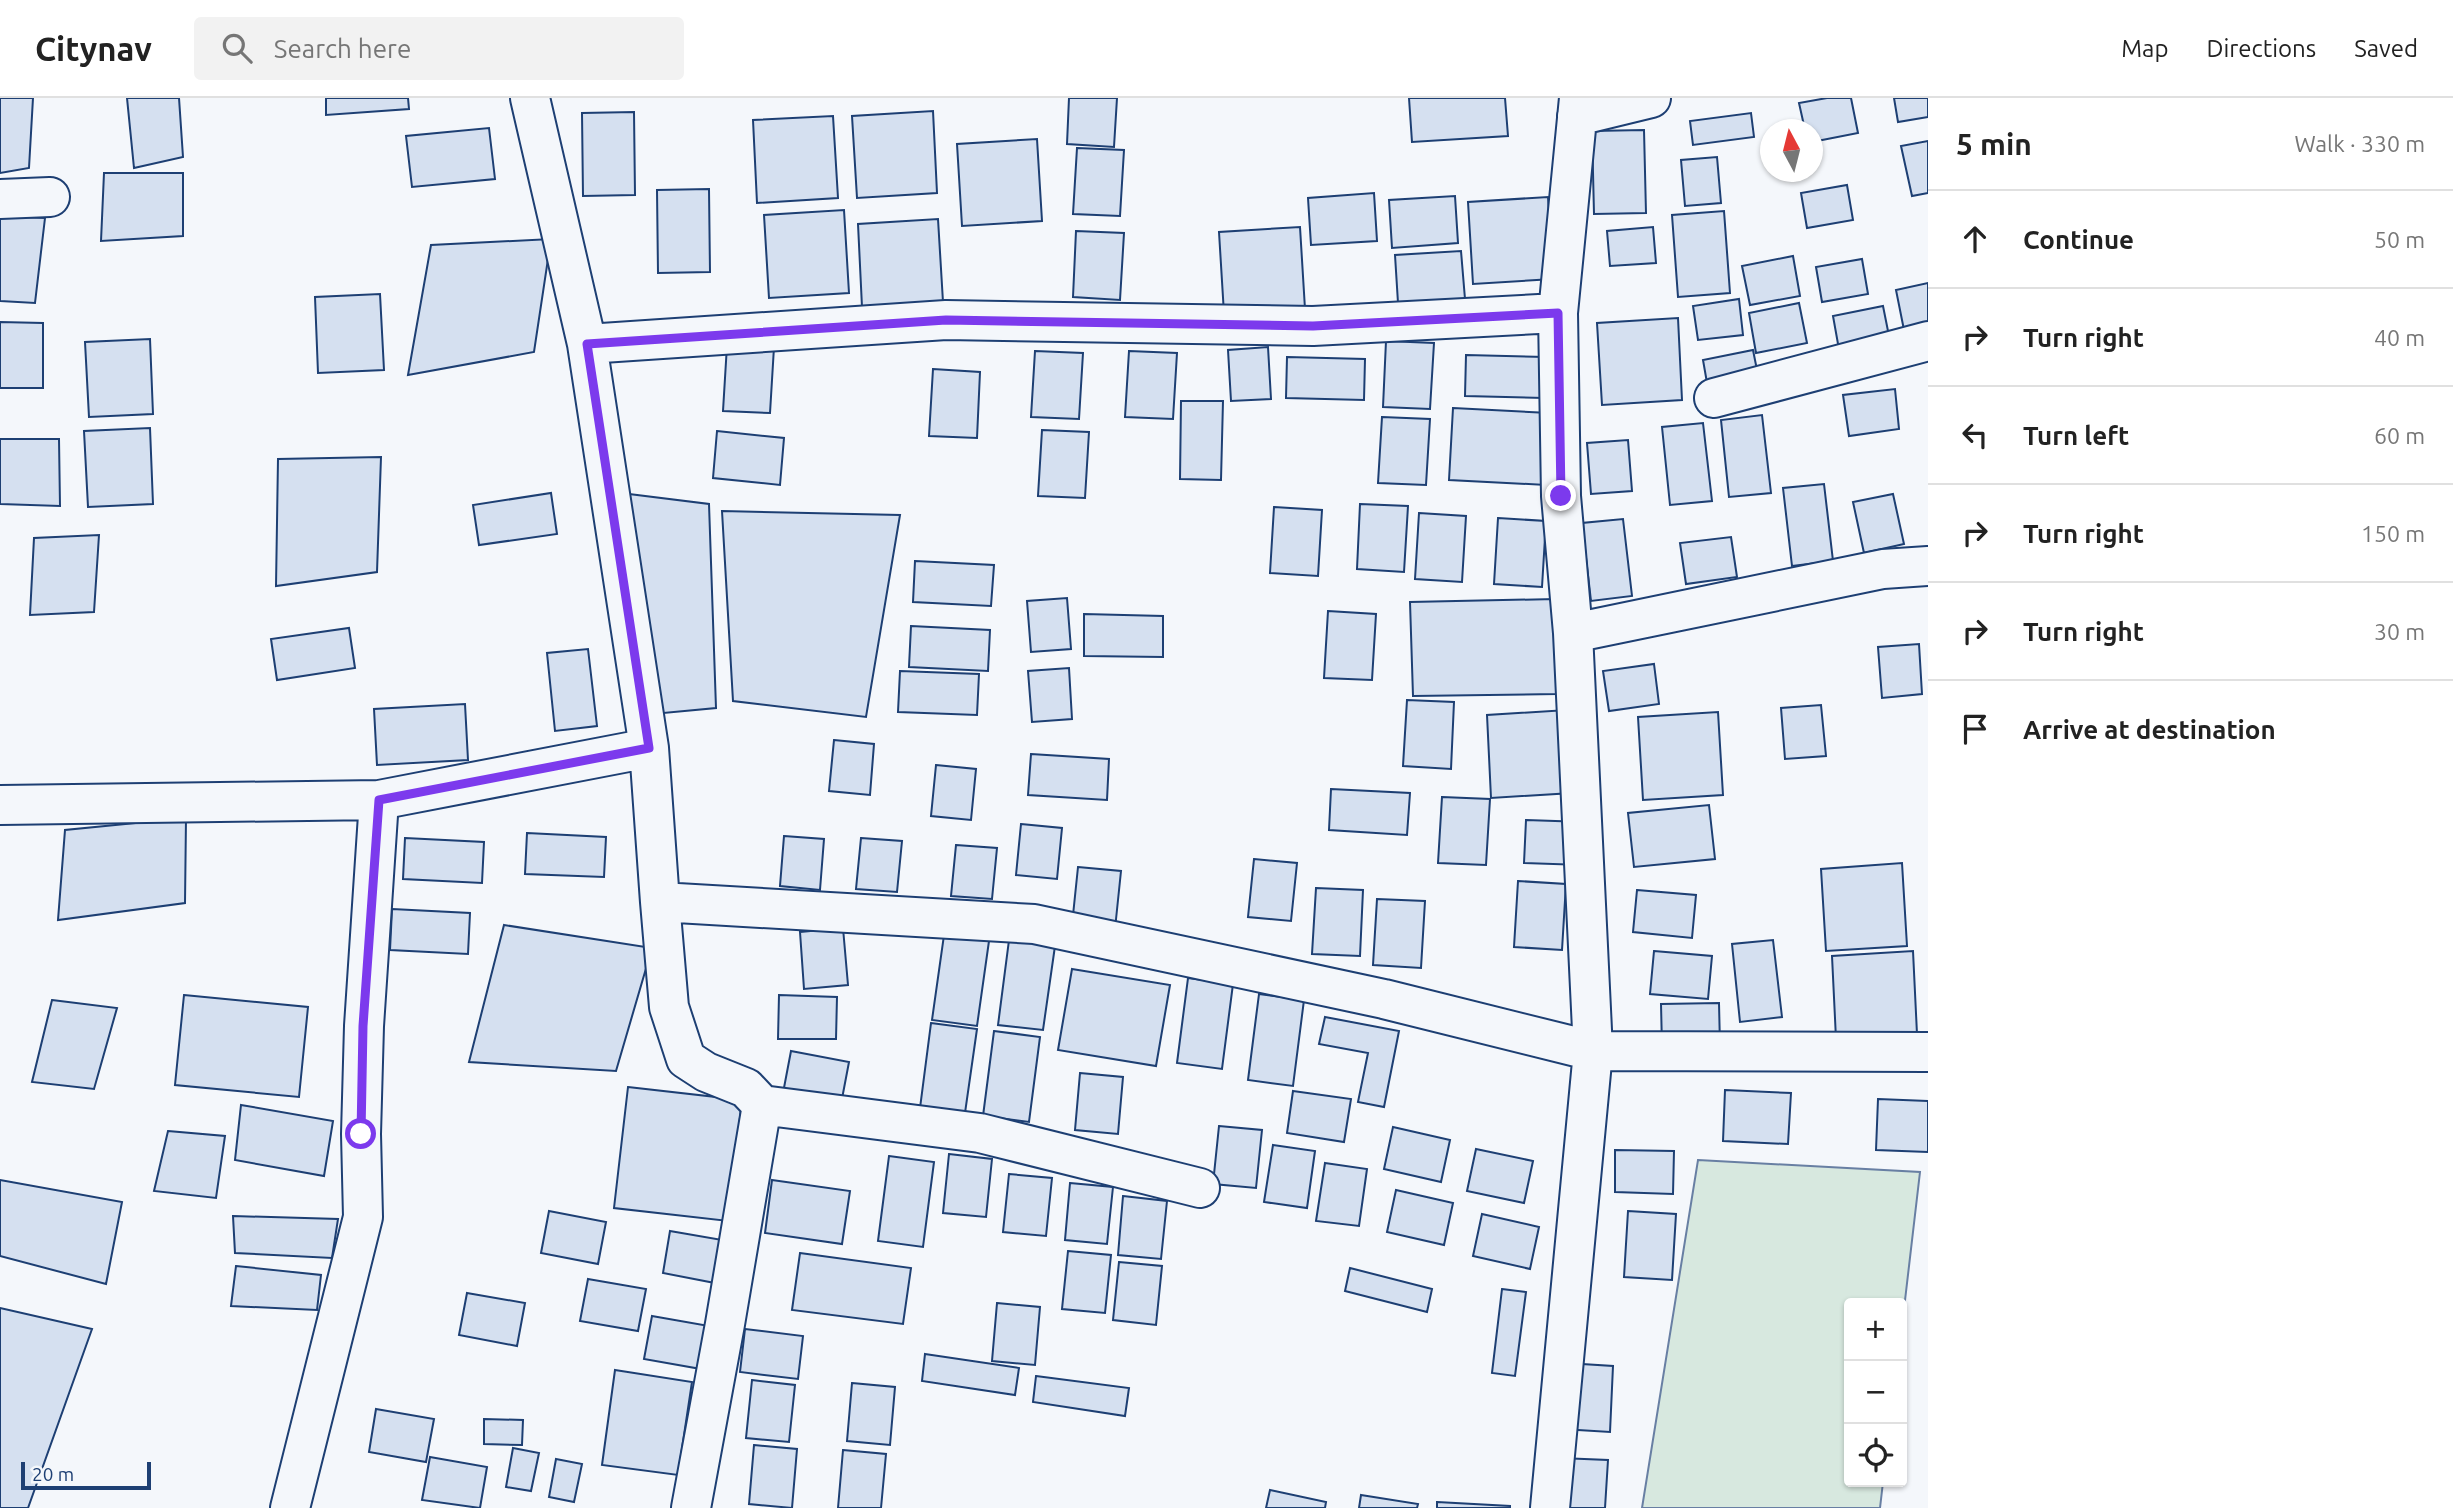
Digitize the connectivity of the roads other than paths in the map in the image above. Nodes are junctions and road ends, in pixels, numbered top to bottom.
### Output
1 (530, 98) edge
2 (1651, 98) edge
3 (1578, 107) edge
4 (50, 197) dead end
5 (0, 199) edge
6 (1558, 313) junction
7 (1928, 341) edge
8 (587, 344) junction
9 (1714, 397) dead end
10 (1928, 566) edge
11 (1573, 633) junction
12 (649, 748) junction
13 (379, 800) junction
14 (0, 805) edge
15 (660, 902) junction
16 (1593, 1051) junction
17 (1928, 1052) edge
18 (762, 1105) junction
19 (1200, 1188) dead end
20 (290, 1508) edge
21 (691, 1508) edge
22 (1550, 1508) edge

1 - 8 street
2 - 3 street
3 - 6 street
4 - 5 street
6 - 8 street
6 - 11 street
7 - 9 street
8 - 12 street
10 - 11 street
11 - 16 street
12 - 13 street
12 - 15 street
13 - 14 street
13 - 20 street
15 - 16 street
15 - 18 street
16 - 17 street
16 - 22 street
18 - 19 street
18 - 21 street

